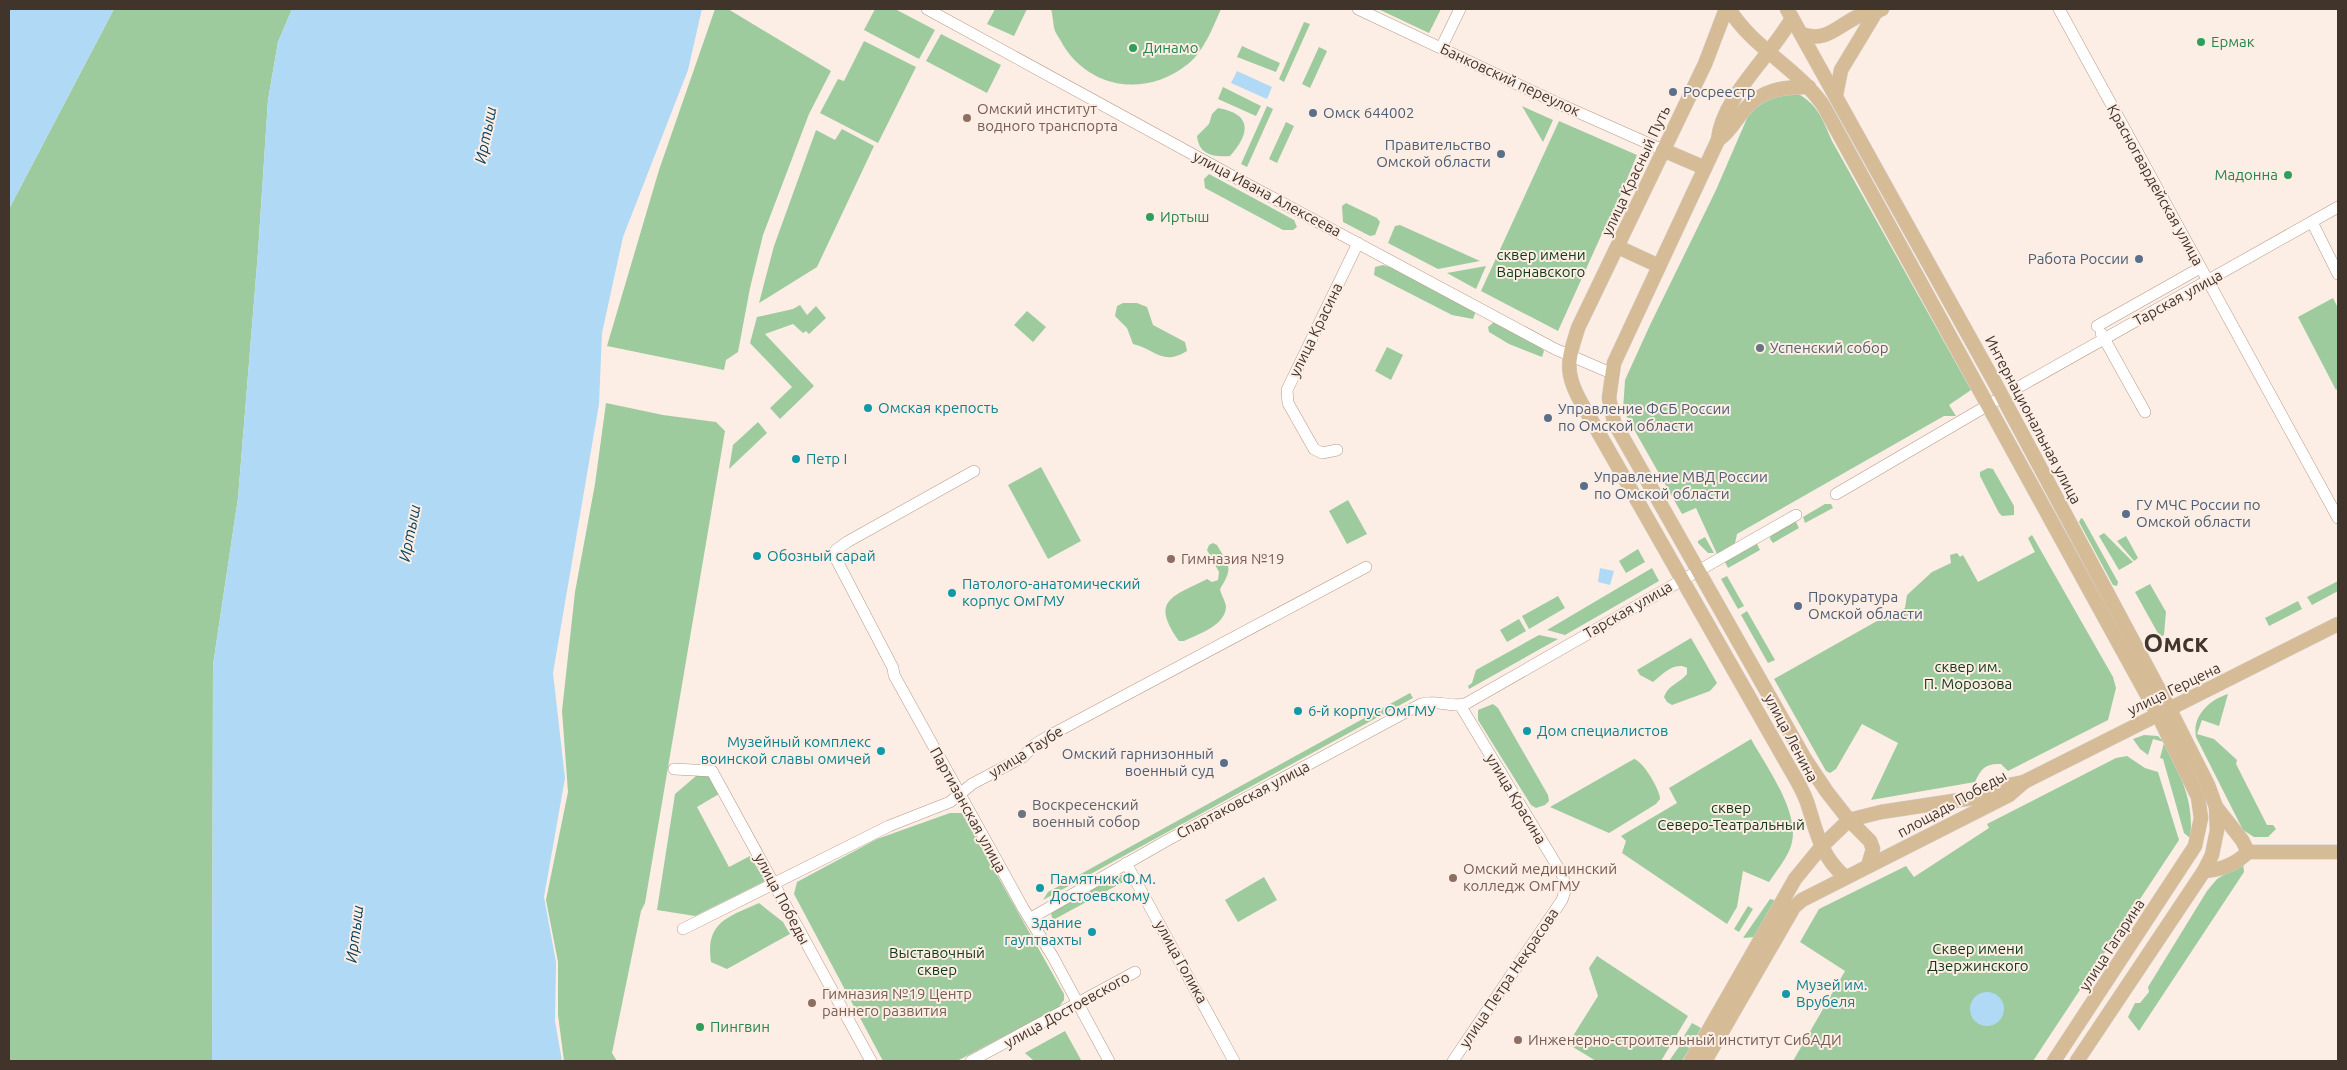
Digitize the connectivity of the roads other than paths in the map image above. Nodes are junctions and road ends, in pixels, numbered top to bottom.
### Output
1 (927, 9) edge
2 (1358, 9) edge
3 (1460, 9) edge
4 (1728, 9) edge
5 (2059, 9) edge
6 (1879, 10) edge
7 (1790, 14) edge
8 (1802, 34) junction
9 (1441, 48) junction
10 (1768, 52) junction
11 (1808, 87) junction
12 (1836, 95) junction
13 (1718, 140) junction
14 (1663, 150) junction
15 (1705, 168) junction
16 (2338, 207) edge
17 (2312, 222) junction
18 (1358, 243) junction
19 (1618, 247) junction
20 (1659, 266) junction
21 (2200, 268) junction
22 (2338, 274) edge
23 (2207, 281) junction
24 (2104, 339) junction
25 (1571, 354) junction
26 (1611, 373) junction
27 (2017, 388) dead end
28 (2002, 397) junction
29 (1988, 405) junction
30 (2145, 412) dead end
31 (1597, 430) joint
32 (1337, 450) dead end
33 (974, 471) dead end
34 (1836, 494) dead end
35 (1796, 515) dead end
36 (2338, 518) edge
37 (1366, 567) dead end
38 (1697, 571) junction
39 (1683, 579) junction
40 (2338, 624) edge
41 (1761, 682) junction
42 (1747, 690) junction
43 (1460, 705) junction
44 (2164, 713) junction
45 (674, 770) dead end
46 (2024, 782) junction
47 (960, 795) junction
48 (2216, 807) junction
49 (1849, 820) junction
50 (1822, 846) junction
51 (2195, 846) joint
52 (2248, 852) junction
53 (2338, 852) edge
54 (1126, 862) junction
55 (1869, 862) junction
56 (2204, 871) junction
57 (1845, 877) junction
58 (773, 882) junction
59 (1564, 894) joint
60 (1031, 918) junction
61 (683, 929) dead end
62 (1136, 972) dead end
63 (1079, 1004) junction
64 (2081, 1022) junction
65 (2096, 1032) junction
66 (871, 1061) edge
67 (971, 1061) edge
68 (1109, 1061) edge
69 (1234, 1061) edge
70 (1453, 1061) edge
71 (1691, 1061) edge
72 (1705, 1061) edge
73 (2054, 1061) edge
74 (2077, 1061) edge

1 - 18 street, улица Ивана Алексеева
2 - 9 street, Банковский переулок
3 - 9 street
4 - 10 main road, Интернациональная улица
4 - 14 main road, улица Красный Путь
5 - 21 street, Красногвардейская улица
6 - 8 main road
6 - 12 main road
7 - 8 main road, Интернациональная улица
7 - 10 main road
8 - 12 main road, Интернациональная улица
9 - 14 street, Банковский переулок
10 - 11 main road, Интернациональная улица
10 - 13 main road
11 - 13 main road
11 - 29 main road, Интернациональная улица
12 - 28 main road, Интернациональная улица
13 - 15 main road
14 - 15 main road
14 - 19 main road, улица Красный Путь
15 - 20 main road
16 - 17 street, Тарская улица
17 - 22 street
17 - 23 street, Тарская улица
18 - 25 street, улица Ивана Алексеева
18 - 32 street, улица Красина
19 - 20 main road
19 - 25 main road, улица Красный Путь
20 - 26 main road
21 - 23 street, Красногвардейская улица
21 - 24 street, Тарская улица
23 - 24 street, Тарская улица
23 - 36 street, Красногвардейская улица
24 - 27 street, Тарская улица
24 - 30 street
25 - 26 street, улица Ивана Алексеева
25 - 31 main road, улица Красный Путь
26 - 38 main road, улица Ленина
28 - 29 street
28 - 44 main road, Интернациональная улица
29 - 34 street
29 - 44 main road, Интернациональная улица
31 - 39 main road, улица Ленина
33 - 47 street, Партизанская улица
35 - 38 street, Тарская улица
37 - 47 street, улица Таубе
38 - 39 street, Тарская улица
38 - 41 main road, улица Ленина
39 - 42 main road, улица Ленина
39 - 43 street, Тарская улица
40 - 44 main road, улица Герцена
41 - 42 main road
41 - 49 main road, улица Ленина
42 - 50 main road, улица Ленина
43 - 54 street, Спартаковская улица
43 - 59 street, улица Красина
44 - 46 main road, улица Герцена
44 - 48 main road, Интернациональная улица
44 - 51 main road, Интернациональная улица
45 - 58 street, улица Победы
46 - 49 main road, площадь Победы
46 - 55 main road, площадь Победы
47 - 58 street, улица Таубе
47 - 60 street, Партизанская улица
48 - 52 main road
48 - 56 main road, Интернациональная улица
49 - 50 main road, площадь Победы
49 - 55 main road
50 - 57 main road
50 - 71 main road
51 - 64 main road, улица Гагарина
52 - 53 main road
52 - 56 main road
54 - 60 street, Спартаковская улица
54 - 69 street, улица Голика
55 - 57 main road, площадь Победы
56 - 65 main road
57 - 72 main road, площадь Победы
58 - 61 street, улица Таубе
58 - 66 street, улица Победы
59 - 70 street, улица Петра Некрасова
60 - 63 street, Партизанская улица
62 - 63 street, улица Достоевского
63 - 67 street, улица Достоевского
63 - 68 street, Партизанская улица
64 - 65 main road
64 - 73 main road, улица Гагарина
65 - 74 main road

